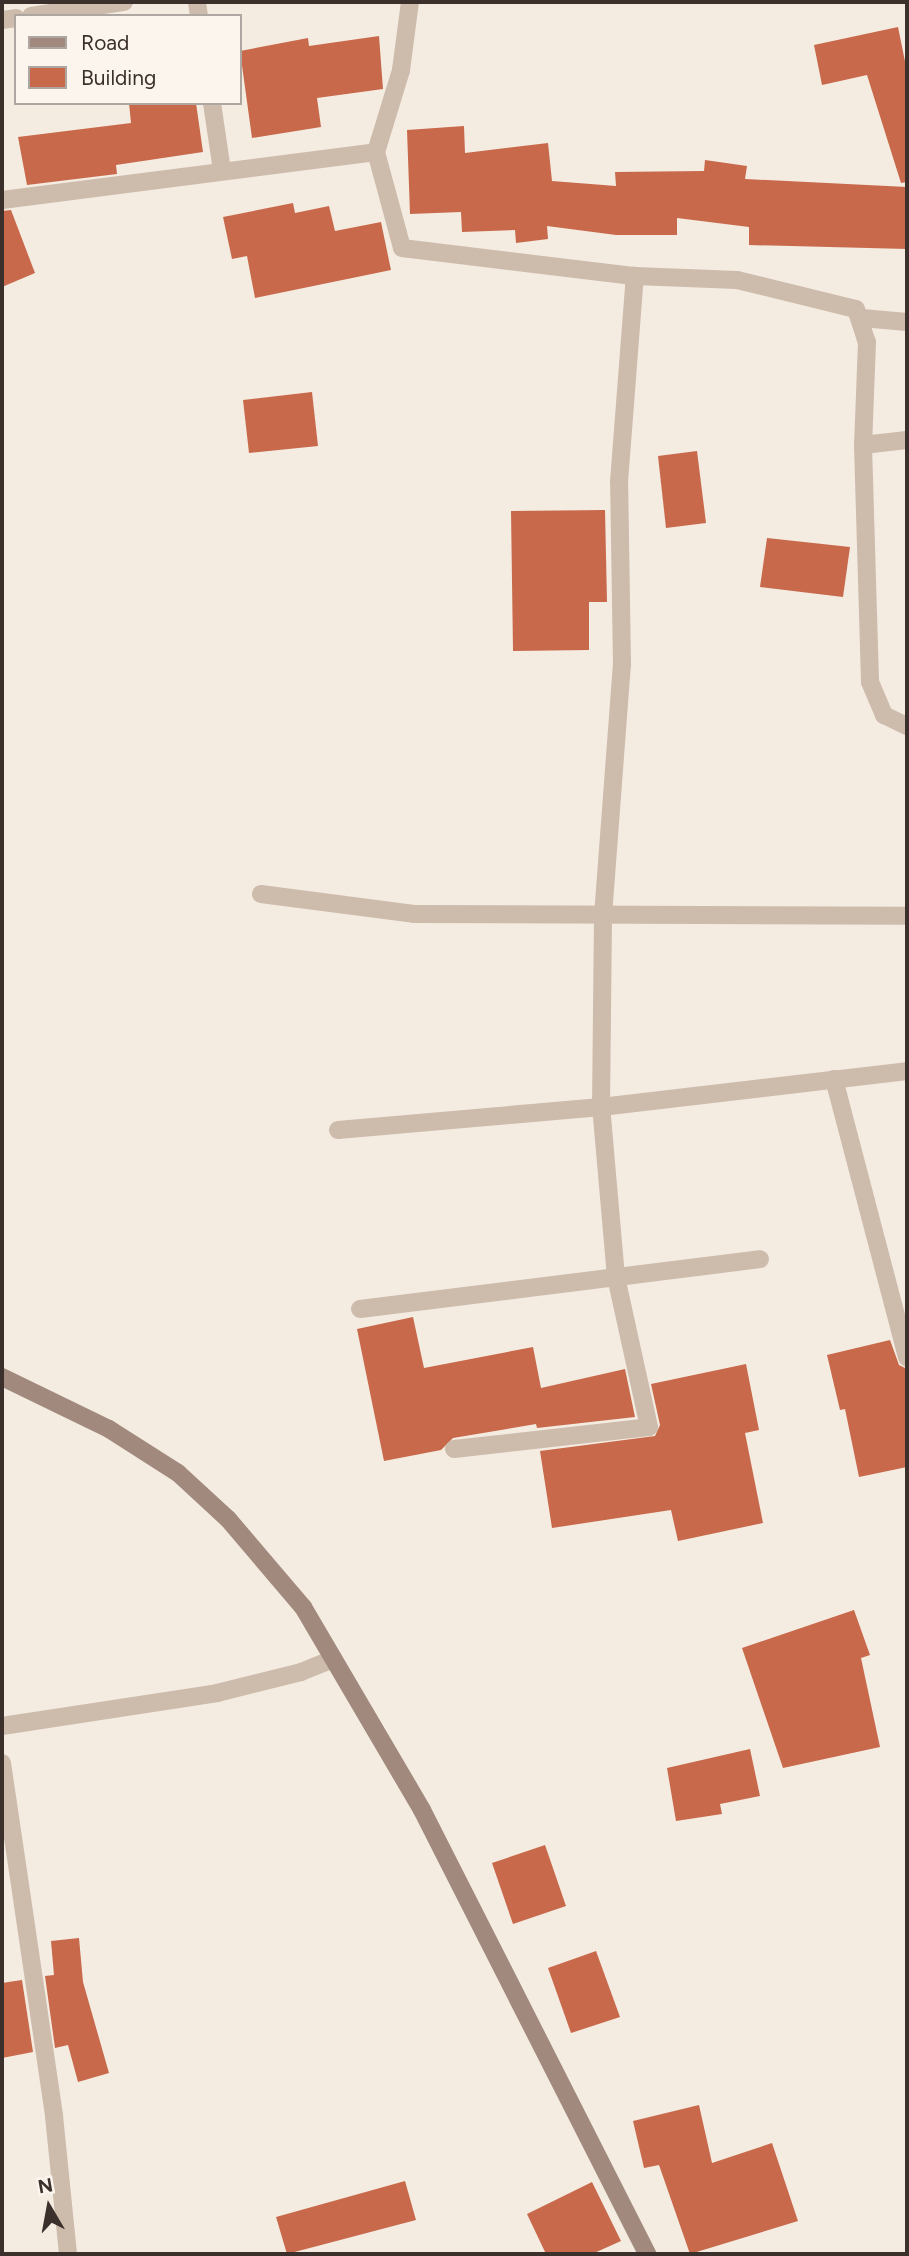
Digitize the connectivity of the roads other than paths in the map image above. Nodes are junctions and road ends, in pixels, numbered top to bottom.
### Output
1 (124, 2) edge
2 (410, 2) edge
3 (44, 14) edge
4 (212, 105) edge
5 (376, 152) junction
6 (222, 171) junction
7 (2, 200) edge
8 (635, 276) junction
9 (862, 318) junction
10 (907, 322) edge
11 (907, 440) edge
12 (863, 445) junction
13 (907, 726) edge
14 (261, 894) dead end
15 (603, 916) junction
16 (907, 916) edge
17 (907, 1071) edge
18 (834, 1079) junction
19 (601, 1107) junction
20 (338, 1130) dead end
21 (760, 1259) dead end
22 (616, 1278) junction
23 (360, 1309) dead end
24 (907, 1358) edge
25 (2, 1377) edge
26 (454, 1449) dead end
27 (333, 1659) junction
28 (2, 1726) edge
29 (2, 1763) edge
30 (68, 2254) edge
31 (647, 2254) edge

1 - 3 street
2 - 5 street
4 - 6 street
5 - 6 street
5 - 8 street
6 - 7 street
8 - 9 street
8 - 15 street
9 - 10 street
9 - 12 street
11 - 12 street
12 - 13 street
14 - 15 street
15 - 16 street
15 - 19 street
17 - 18 street
18 - 19 street
18 - 24 street
19 - 20 street
19 - 22 street
21 - 22 street
22 - 23 street
22 - 26 street
25 - 27 street
27 - 28 street
27 - 31 street
29 - 30 street

